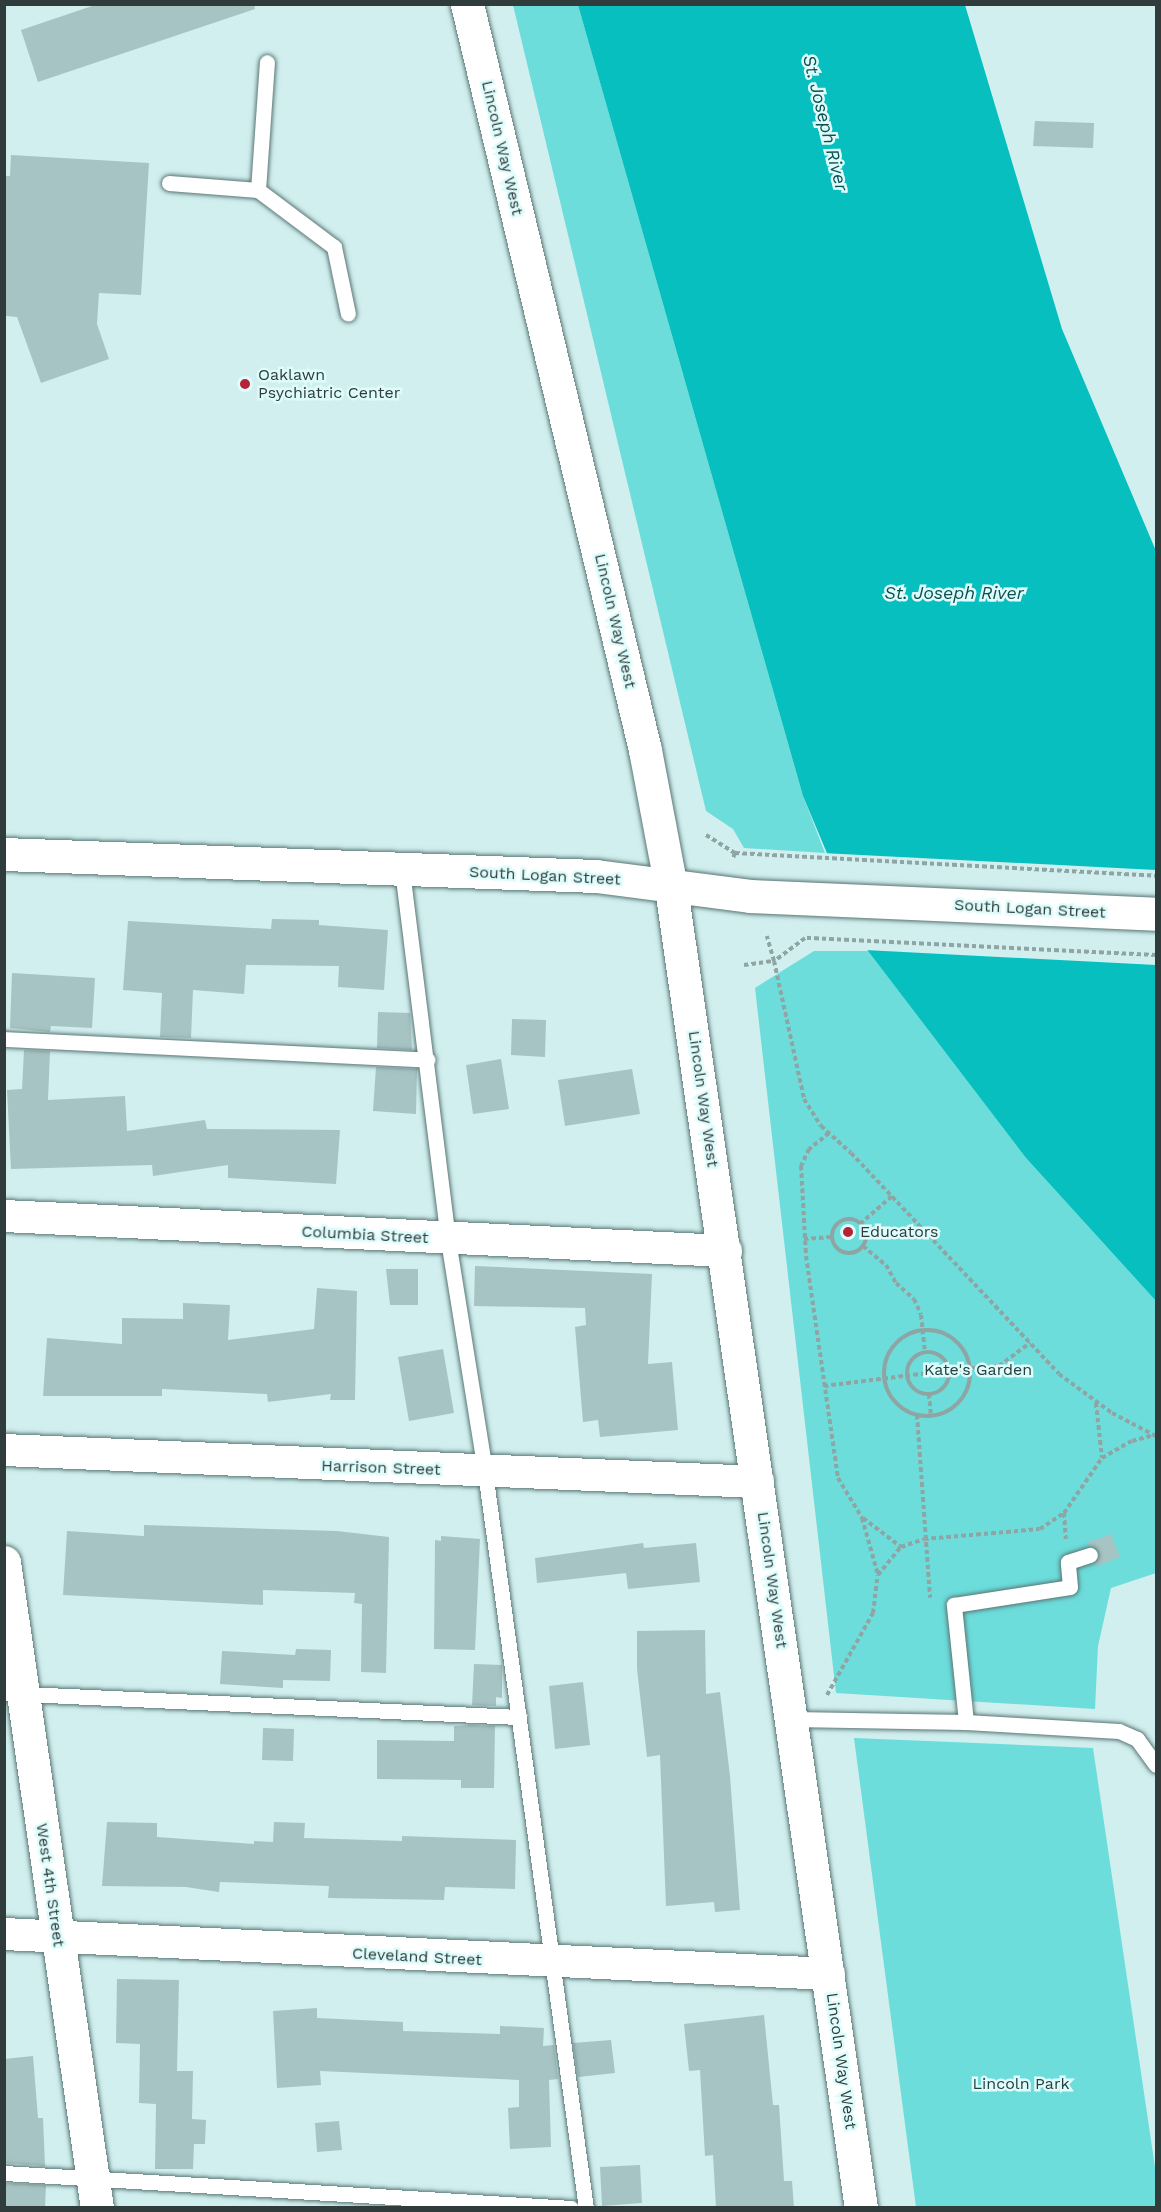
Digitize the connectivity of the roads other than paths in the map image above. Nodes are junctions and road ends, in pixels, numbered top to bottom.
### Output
1 (467, 4) edge
2 (267, 62) dead end
3 (169, 183) dead end
4 (258, 190) junction
5 (348, 314) dead end
6 (4, 854) edge
7 (402, 870) junction
8 (671, 888) junction
9 (1156, 914) edge
10 (4, 1039) edge
11 (427, 1060) junction
12 (4, 1216) edge
13 (448, 1240) junction
14 (726, 1251) junction
15 (4, 1450) edge
16 (485, 1472) junction
17 (758, 1482) junction
18 (1090, 1555) dead end
19 (4, 1562) edge
20 (14, 1694) edge
21 (519, 1717) junction
22 (792, 1719) junction
23 (966, 1722) junction
24 (1156, 1765) edge
25 (4, 1934) edge
26 (58, 1937) junction
27 (549, 1963) junction
28 (829, 1974) junction
29 (4, 2173) edge
30 (94, 2192) edge
31 (571, 2208) edge
32 (586, 2208) edge
33 (861, 2208) edge

1 - 8 main road, Lincoln Way West
2 - 4 lane
3 - 4 lane
4 - 5 lane
6 - 7 main road, South Logan Street
7 - 8 main road, South Logan Street
7 - 11 lane
8 - 9 main road, South Logan Street
8 - 14 main road, Lincoln Way West
10 - 11 lane
11 - 13 lane
12 - 13 street, Columbia Street
13 - 14 street, Columbia Street
13 - 16 lane
14 - 17 main road, Lincoln Way West
15 - 16 street, Harrison Street
16 - 17 street, Harrison Street
16 - 21 lane
17 - 22 main road, Lincoln Way West
18 - 23 lane
19 - 20 main road, West 4th Street
20 - 21 lane
20 - 26 main road, West 4th Street
21 - 27 lane
22 - 23 lane
22 - 28 main road, Lincoln Way West
23 - 24 lane
25 - 26 street, Cleveland Street
26 - 27 street, Cleveland Street
26 - 30 main road, West 4th Street
27 - 28 street, Cleveland Street
27 - 32 lane
28 - 33 main road, Lincoln Way West
29 - 30 lane
30 - 31 lane

